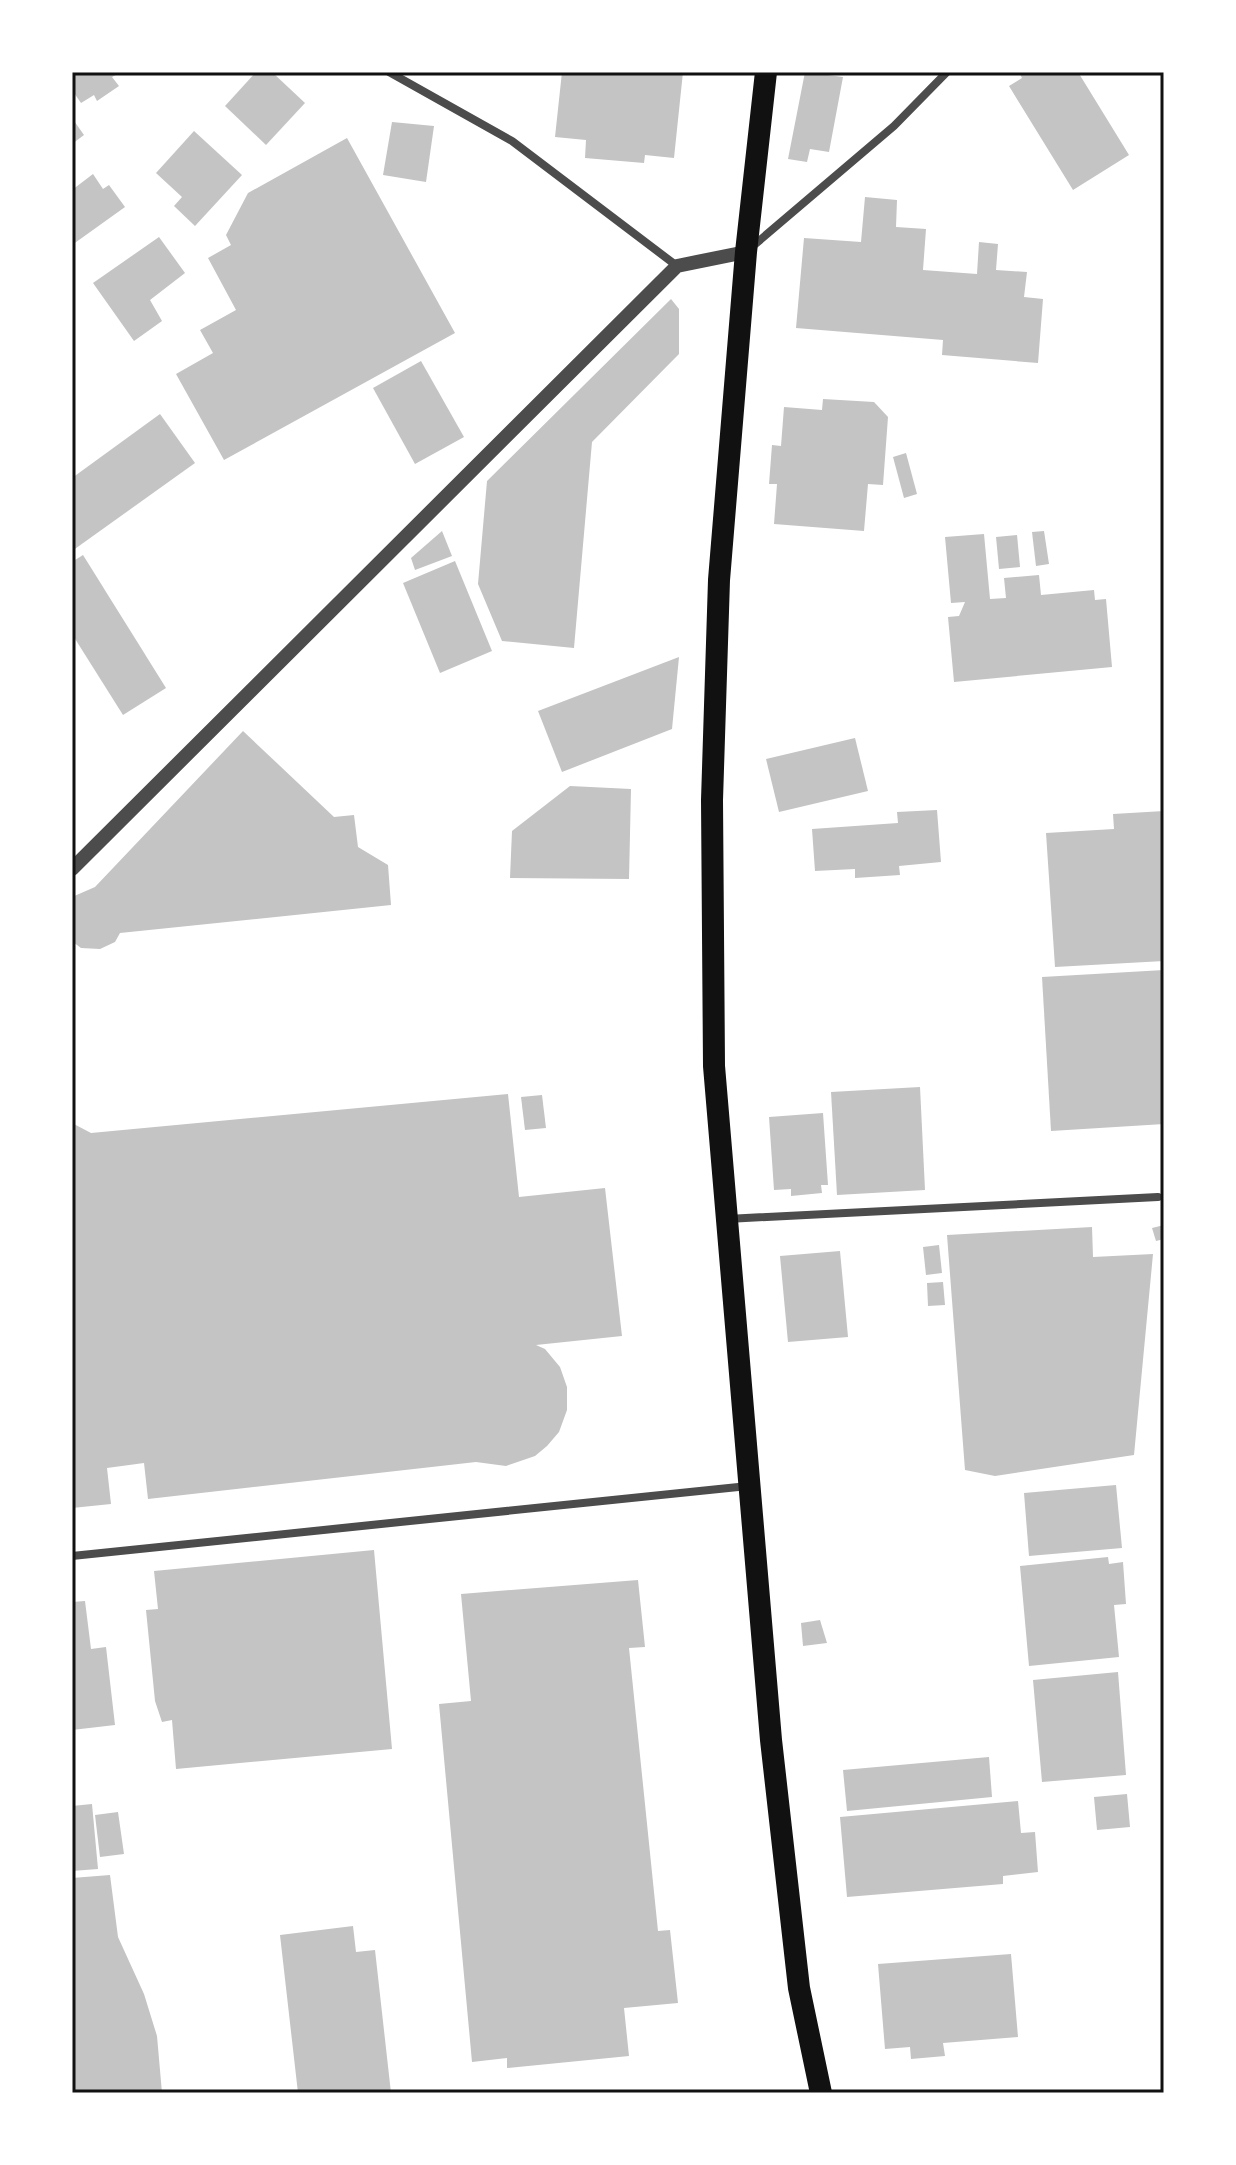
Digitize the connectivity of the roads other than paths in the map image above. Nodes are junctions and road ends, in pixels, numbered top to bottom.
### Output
1 (389, 72) edge
2 (766, 72) edge
3 (947, 72) edge
4 (746, 252) junction
5 (677, 266) junction
6 (72, 869) edge
7 (1158, 1197) dead end
8 (726, 1219) junction
9 (749, 1486) junction
10 (72, 1556) edge
11 (821, 2093) edge

1 - 5 street
2 - 4 highway
3 - 4 street
4 - 5 street
4 - 8 highway
5 - 6 street
7 - 8 street
8 - 9 highway
9 - 10 street
9 - 11 highway

